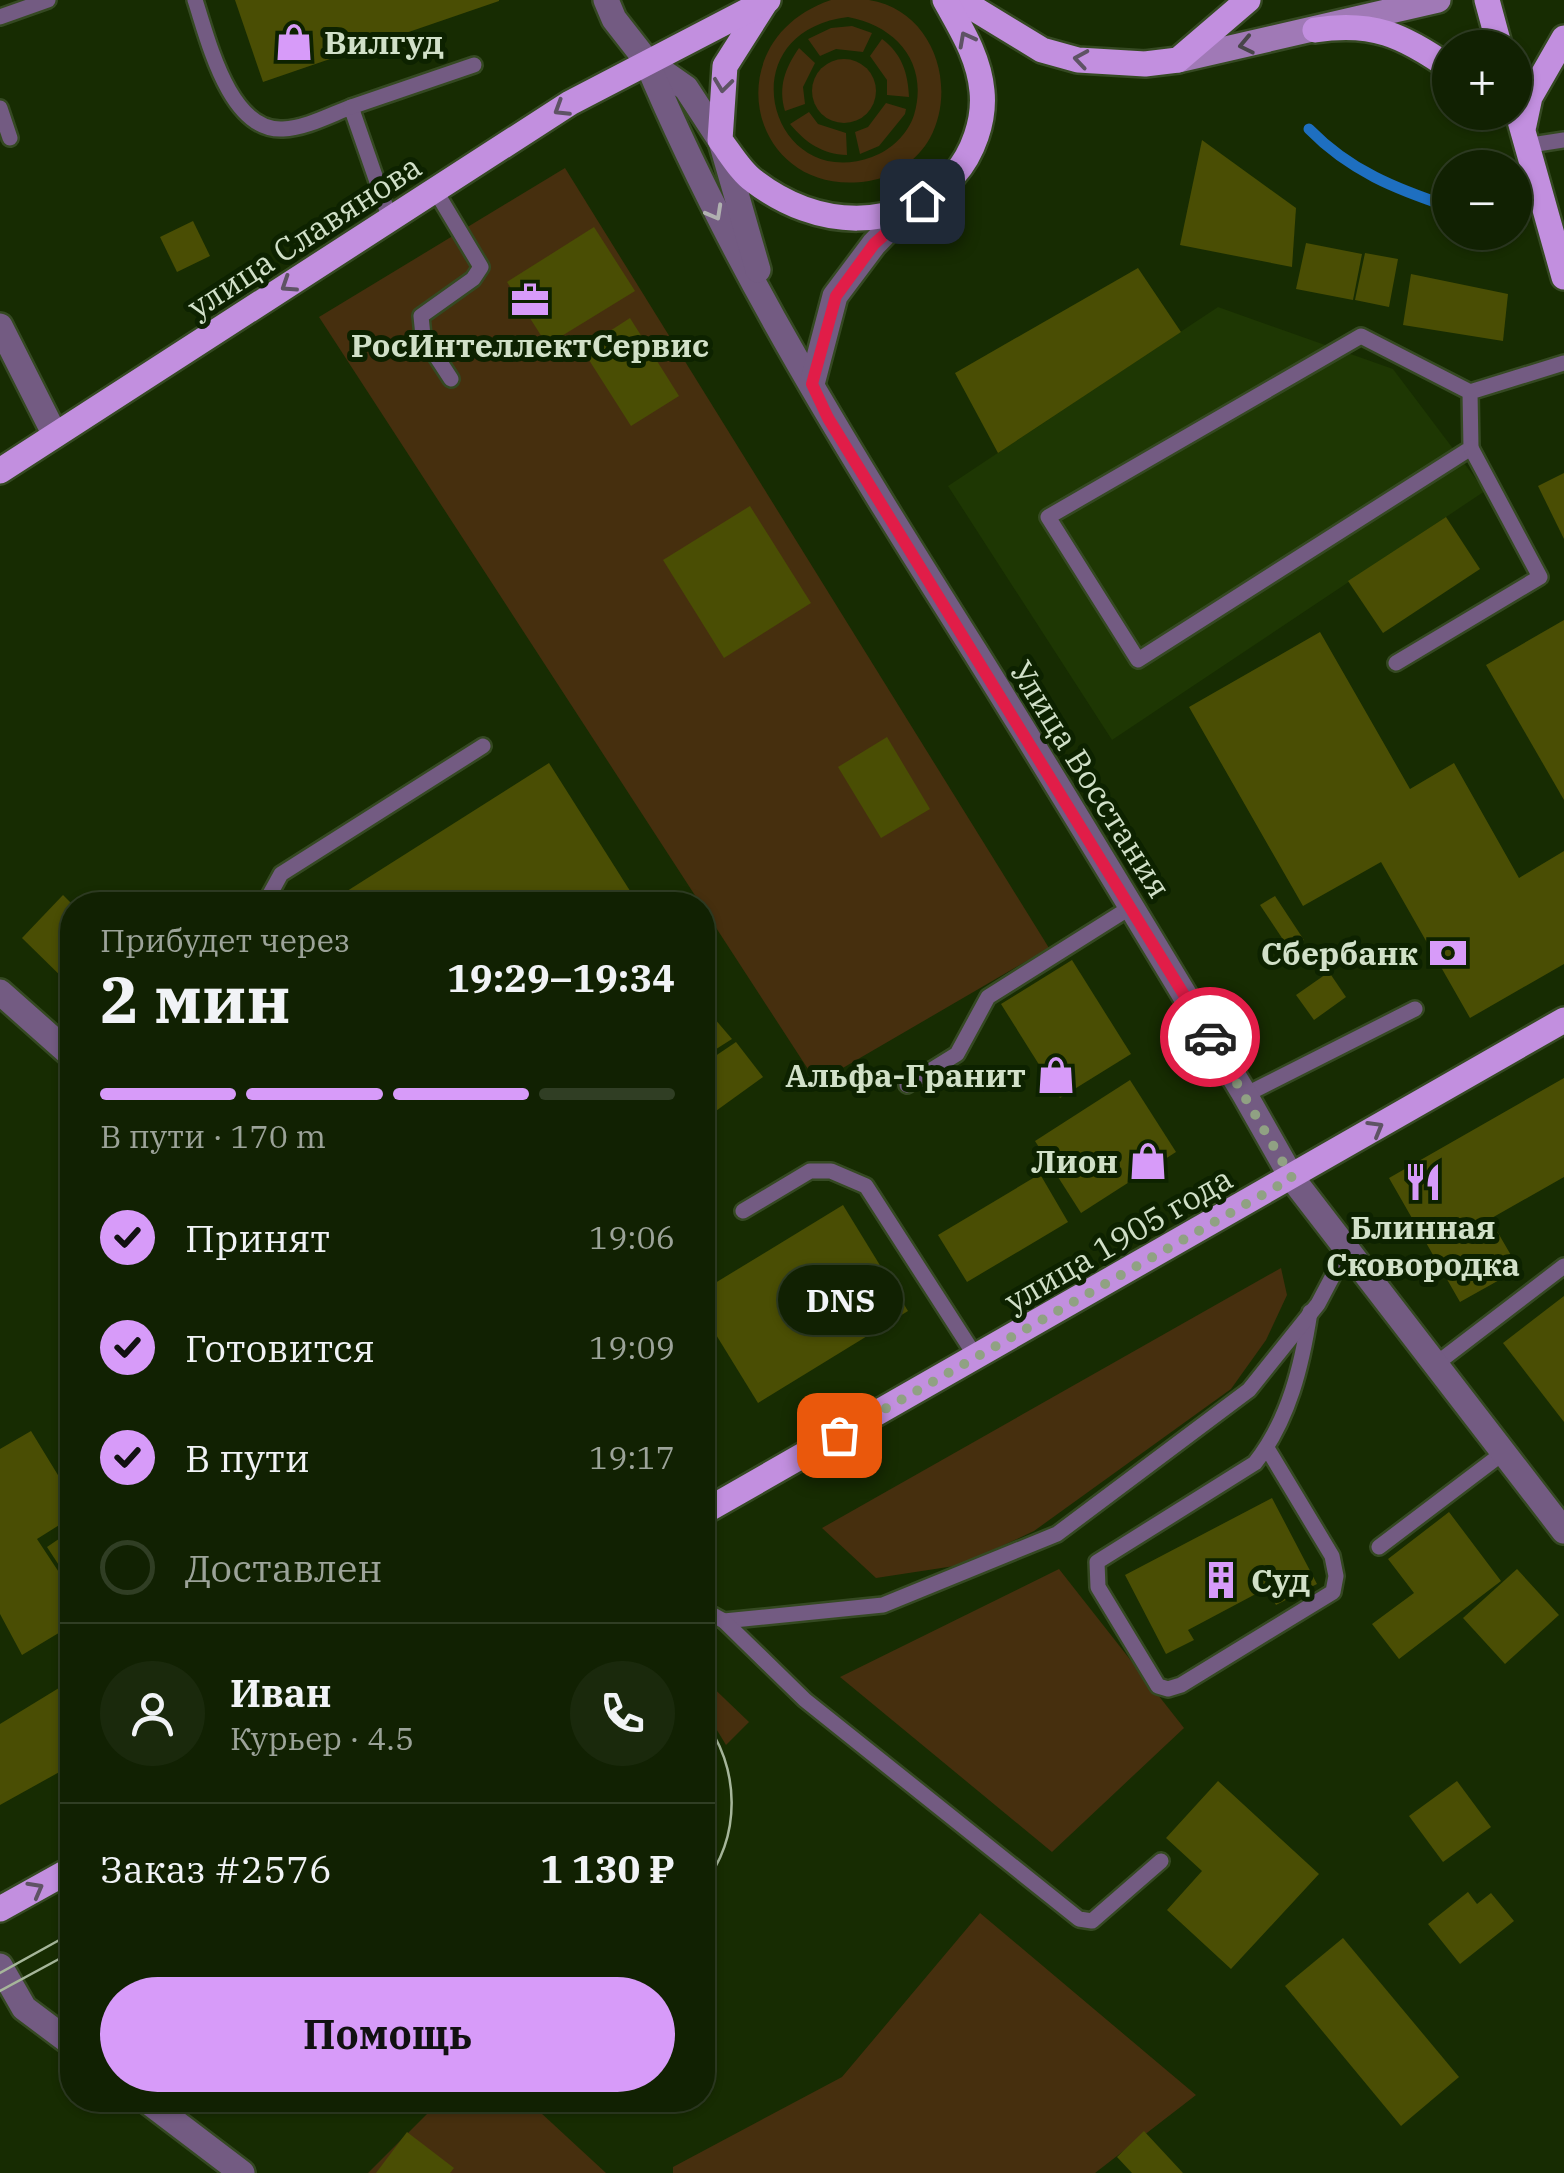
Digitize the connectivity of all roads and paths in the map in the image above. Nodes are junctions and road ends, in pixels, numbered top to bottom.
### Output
1 (48, 0) edge
2 (195, 0) edge
3 (606, 0) edge
4 (766, 0) edge
5 (944, 0) edge
6 (960, 0) edge
7 (1248, 0) edge
8 (1438, 0) edge
9 (1488, 0) edge
10 (0, 17) edge
11 (1314, 30) junction
12 (1496, 30) edge
13 (1564, 38) edge
14 (1432, 55) edge
15 (646, 60) junction
16 (1178, 60) junction
17 (474, 64) dead end
18 (351, 107) junction
19 (0, 108) edge
20 (1514, 130) edge
21 (1521, 130) edge
22 (10, 138) dead end
23 (720, 140) junction
24 (1523, 140) junction
25 (1564, 140) edge
26 (435, 190) junction
27 (905, 212) junction
28 (390, 218) junction
29 (1564, 277) edge
30 (770, 311) junction
31 (0, 326) edge
32 (1564, 363) edge
33 (451, 380) dead end
34 (812, 384) junction
35 (1470, 392) junction
36 (55, 435) junction
37 (1471, 448) junction
38 (0, 470) edge
39 (1396, 663) dead end
40 (483, 746) dead end
41 (271, 892) edge
42 (1132, 906) junction
43 (0, 992) edge
44 (1415, 1009) dead end
45 (1564, 1020) edge
46 (60, 1045) edge
47 (907, 1086) dead end
48 (1246, 1094) junction
49 (1292, 1178) junction
50 (743, 1211) dead end
51 (1347, 1249) junction
52 (1564, 1266) edge
53 (1310, 1312) junction
54 (976, 1357) junction
55 (1436, 1364) junction
56 (1267, 1448) junction
57 (1503, 1453) junction
58 (715, 1505) edge
59 (1564, 1531) edge
60 (1379, 1547) dead end
61 (715, 1616) edge
62 (724, 1621) junction
63 (1161, 1861) dead end
64 (60, 1876) edge
65 (0, 1909) edge
66 (0, 1966) edge
67 (60, 2035) edge
68 (162, 2112) edge
69 (242, 2173) edge

1 - 10 lane
2 - 18 lane
3 - 15 street
4 - 15 main road, улица Славянова
4 -> 23 main road
27 -> 5 main road
16 -> 6 main road
7 - 16 main road
8 - 11 main road
9 - 12 main road
11 - 14 main road
11 -> 16 main road
13 - 24 main road
15 - 23 street
15 -> 26 main road, улица Славянова
15 -> 30 street
17 - 18 lane
18 - 28 lane
19 - 22 lane
20 - 24 main road
21 - 24 main road
23 - 27 main road
23 - 30 street
24 - 25 lane
24 - 29 main road
26 - 28 main road, улица Славянова
26 - 33 lane
27 - 34 street
28 -> 36 main road, улица Славянова
30 - 34 street
31 - 36 street
32 - 35 lane
34 - 42 street, Улица Восстания
35 - 37 lane
35 - 37 lane
36 - 38 main road, улица Славянова
37 - 39 lane
40 - 41 lane
42 - 47 lane
42 - 48 street, Улица Восстания
43 - 46 street
44 - 48 lane
49 -> 45 main road, улица 1905 года
48 - 49 street, Улица Восстания
49 - 51 street
49 - 54 main road, улица 1905 года
50 - 54 lane
51 - 53 lane
51 - 55 street
52 - 55 lane
53 - 56 lane
53 - 62 lane
54 - 58 main road, улица 1905 года
55 - 57 street
56 - 56 lane
57 - 59 street
57 - 60 lane
61 - 62 lane
62 - 63 lane
65 -> 64 main road
66 - 67 street
68 - 69 street

